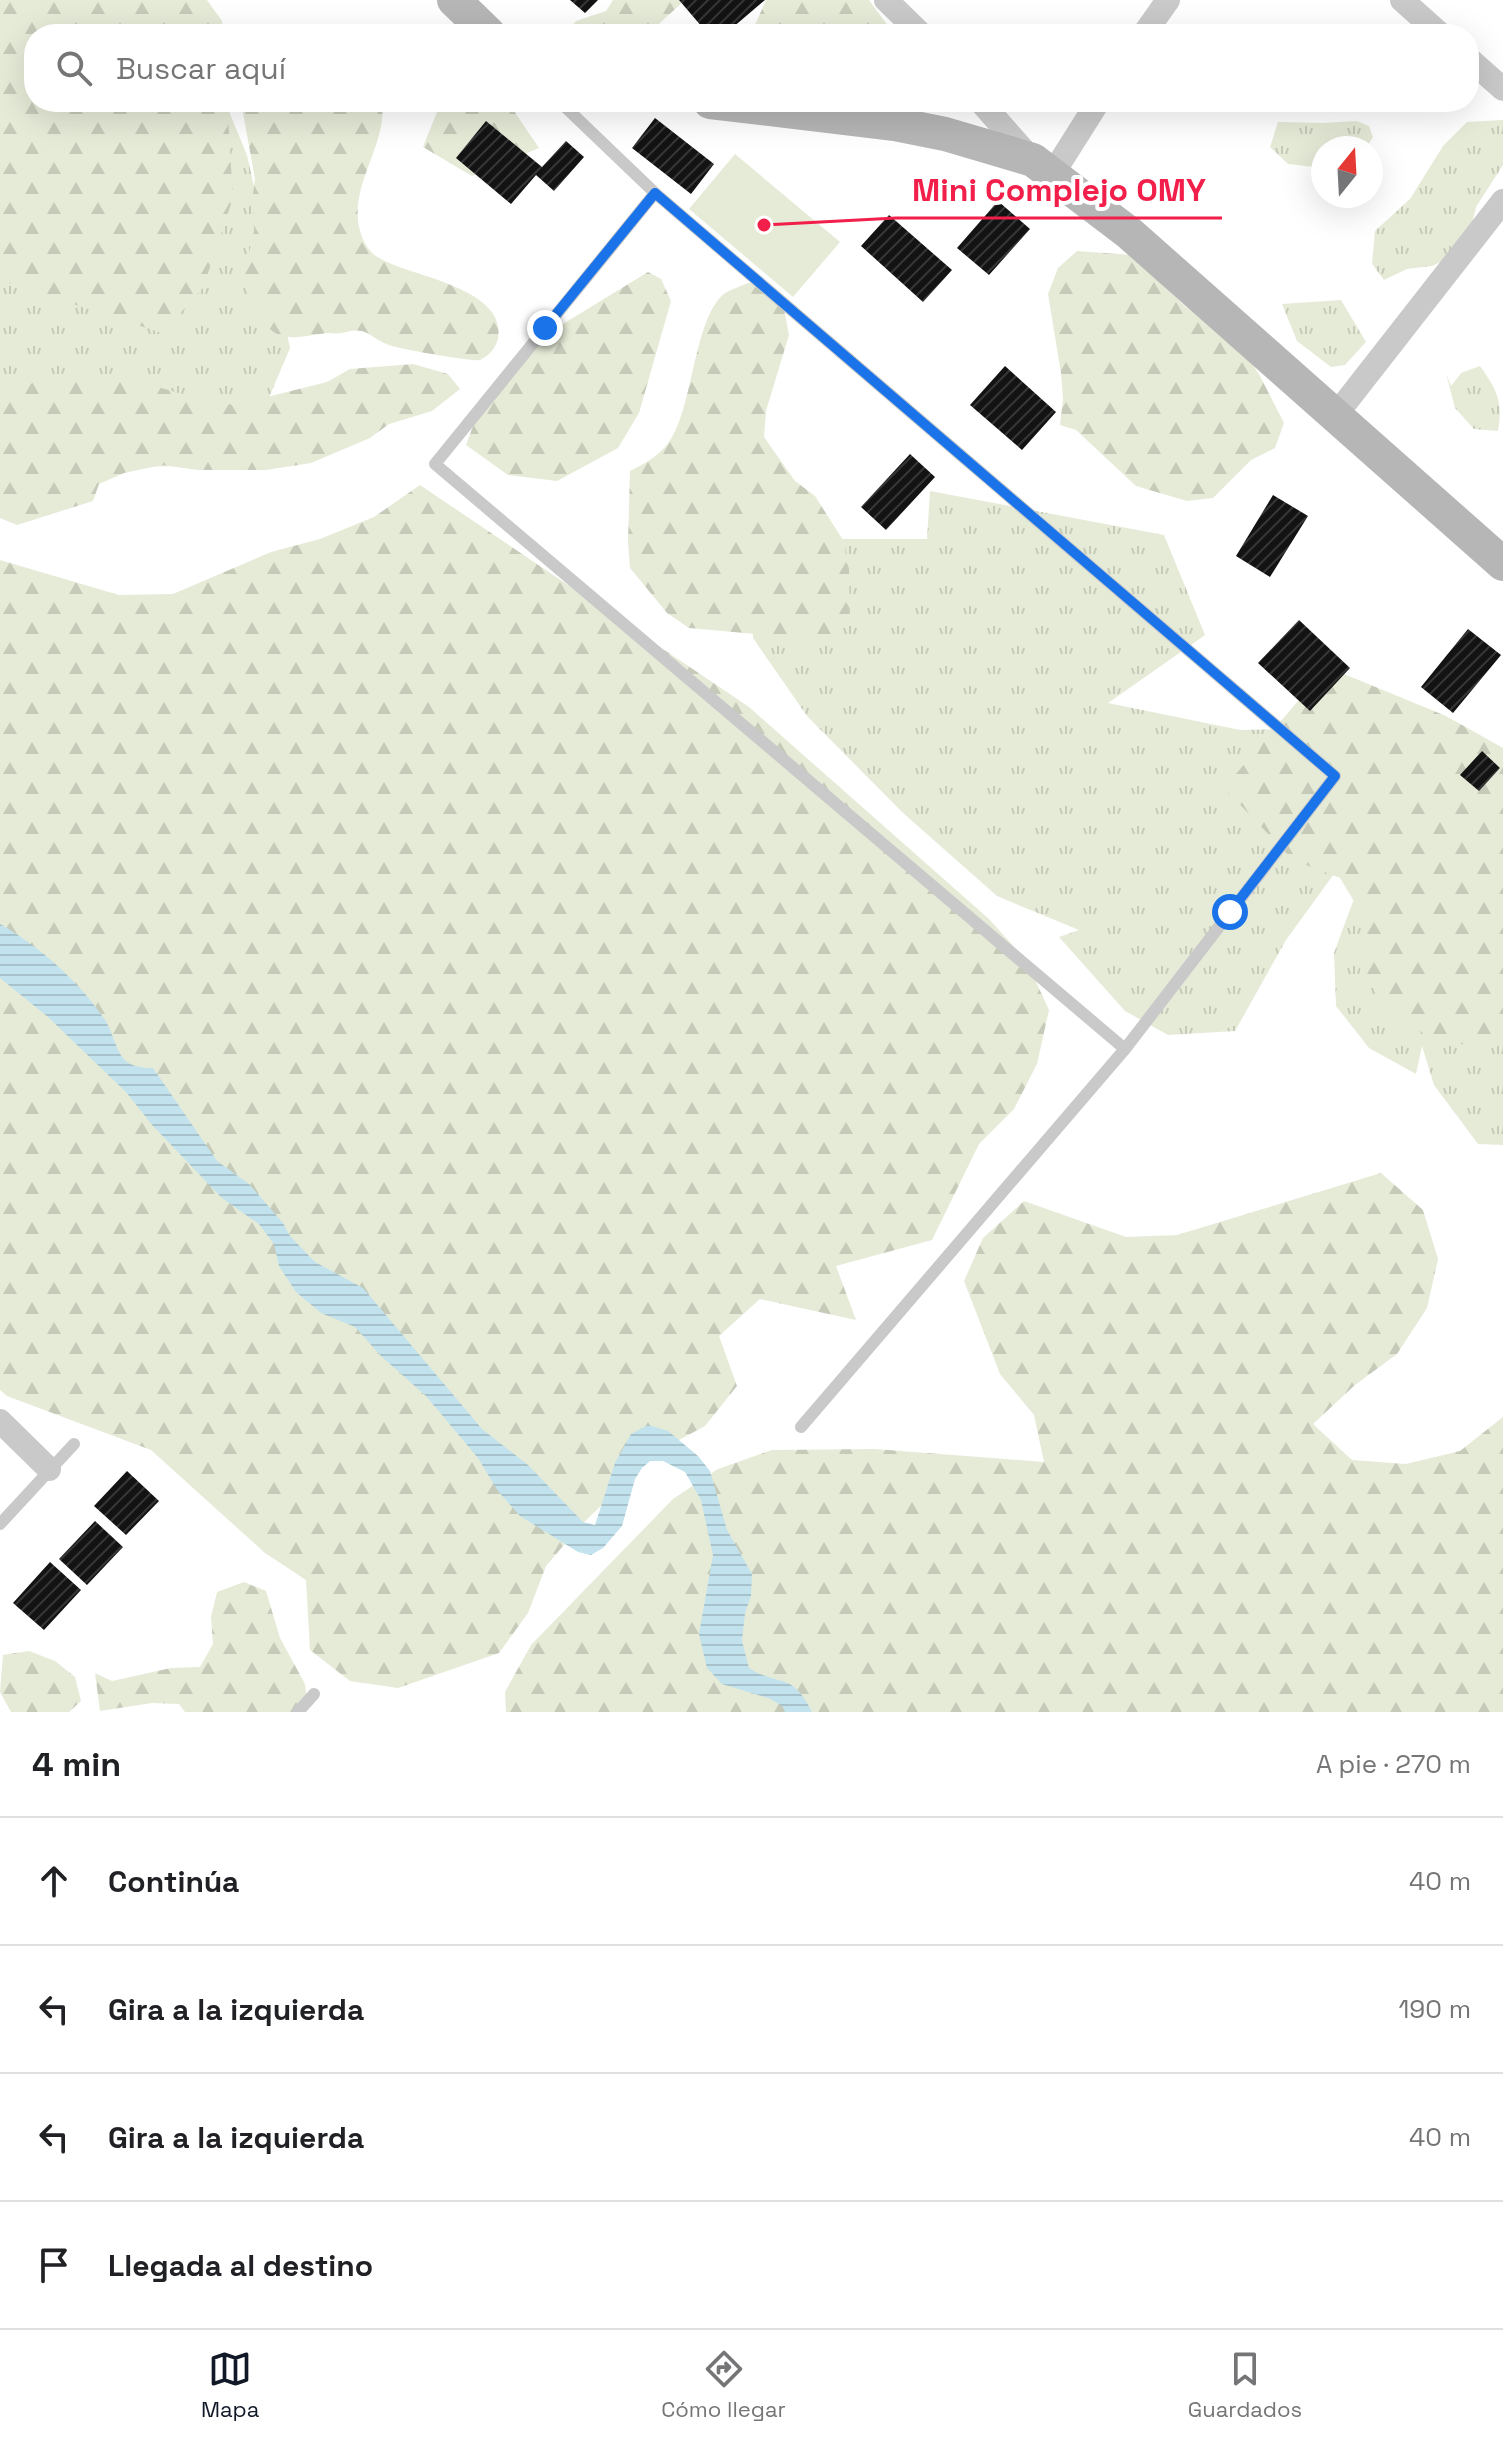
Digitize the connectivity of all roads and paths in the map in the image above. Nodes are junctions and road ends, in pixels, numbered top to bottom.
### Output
1 (454, 0) edge
2 (886, 0) edge
3 (1168, 0) edge
4 (1402, 0) edge
5 (479, 24) edge
6 (911, 24) edge
7 (1151, 24) edge
8 (1429, 24) edge
9 (1479, 68) edge
10 (1503, 89) edge
11 (570, 112) edge
12 (794, 112) edge
13 (990, 112) edge
14 (1090, 112) edge
15 (1042, 168) junction
16 (655, 193) junction
17 (1503, 201) edge
18 (1335, 416) junction
19 (1503, 564) edge
20 (1125, 1049) junction
21 (0, 1421) edge
22 (801, 1427) dead end
23 (74, 1444) dead end
24 (49, 1469) junction
25 (0, 1524) edge
26 (314, 1694) dead end
27 (298, 1712) edge

1 - 5 main road
2 - 6 street
3 - 7 street
4 - 8 street
9 - 10 street
11 - 16 lane
12 - 15 main road
13 - 15 street
14 - 15 street
15 - 18 main road
16 - 20 lane
16 - 20 lane
17 - 18 street
18 - 19 main road
20 - 22 lane
21 - 24 street
23 - 24 lane
24 - 25 lane
26 - 27 lane

